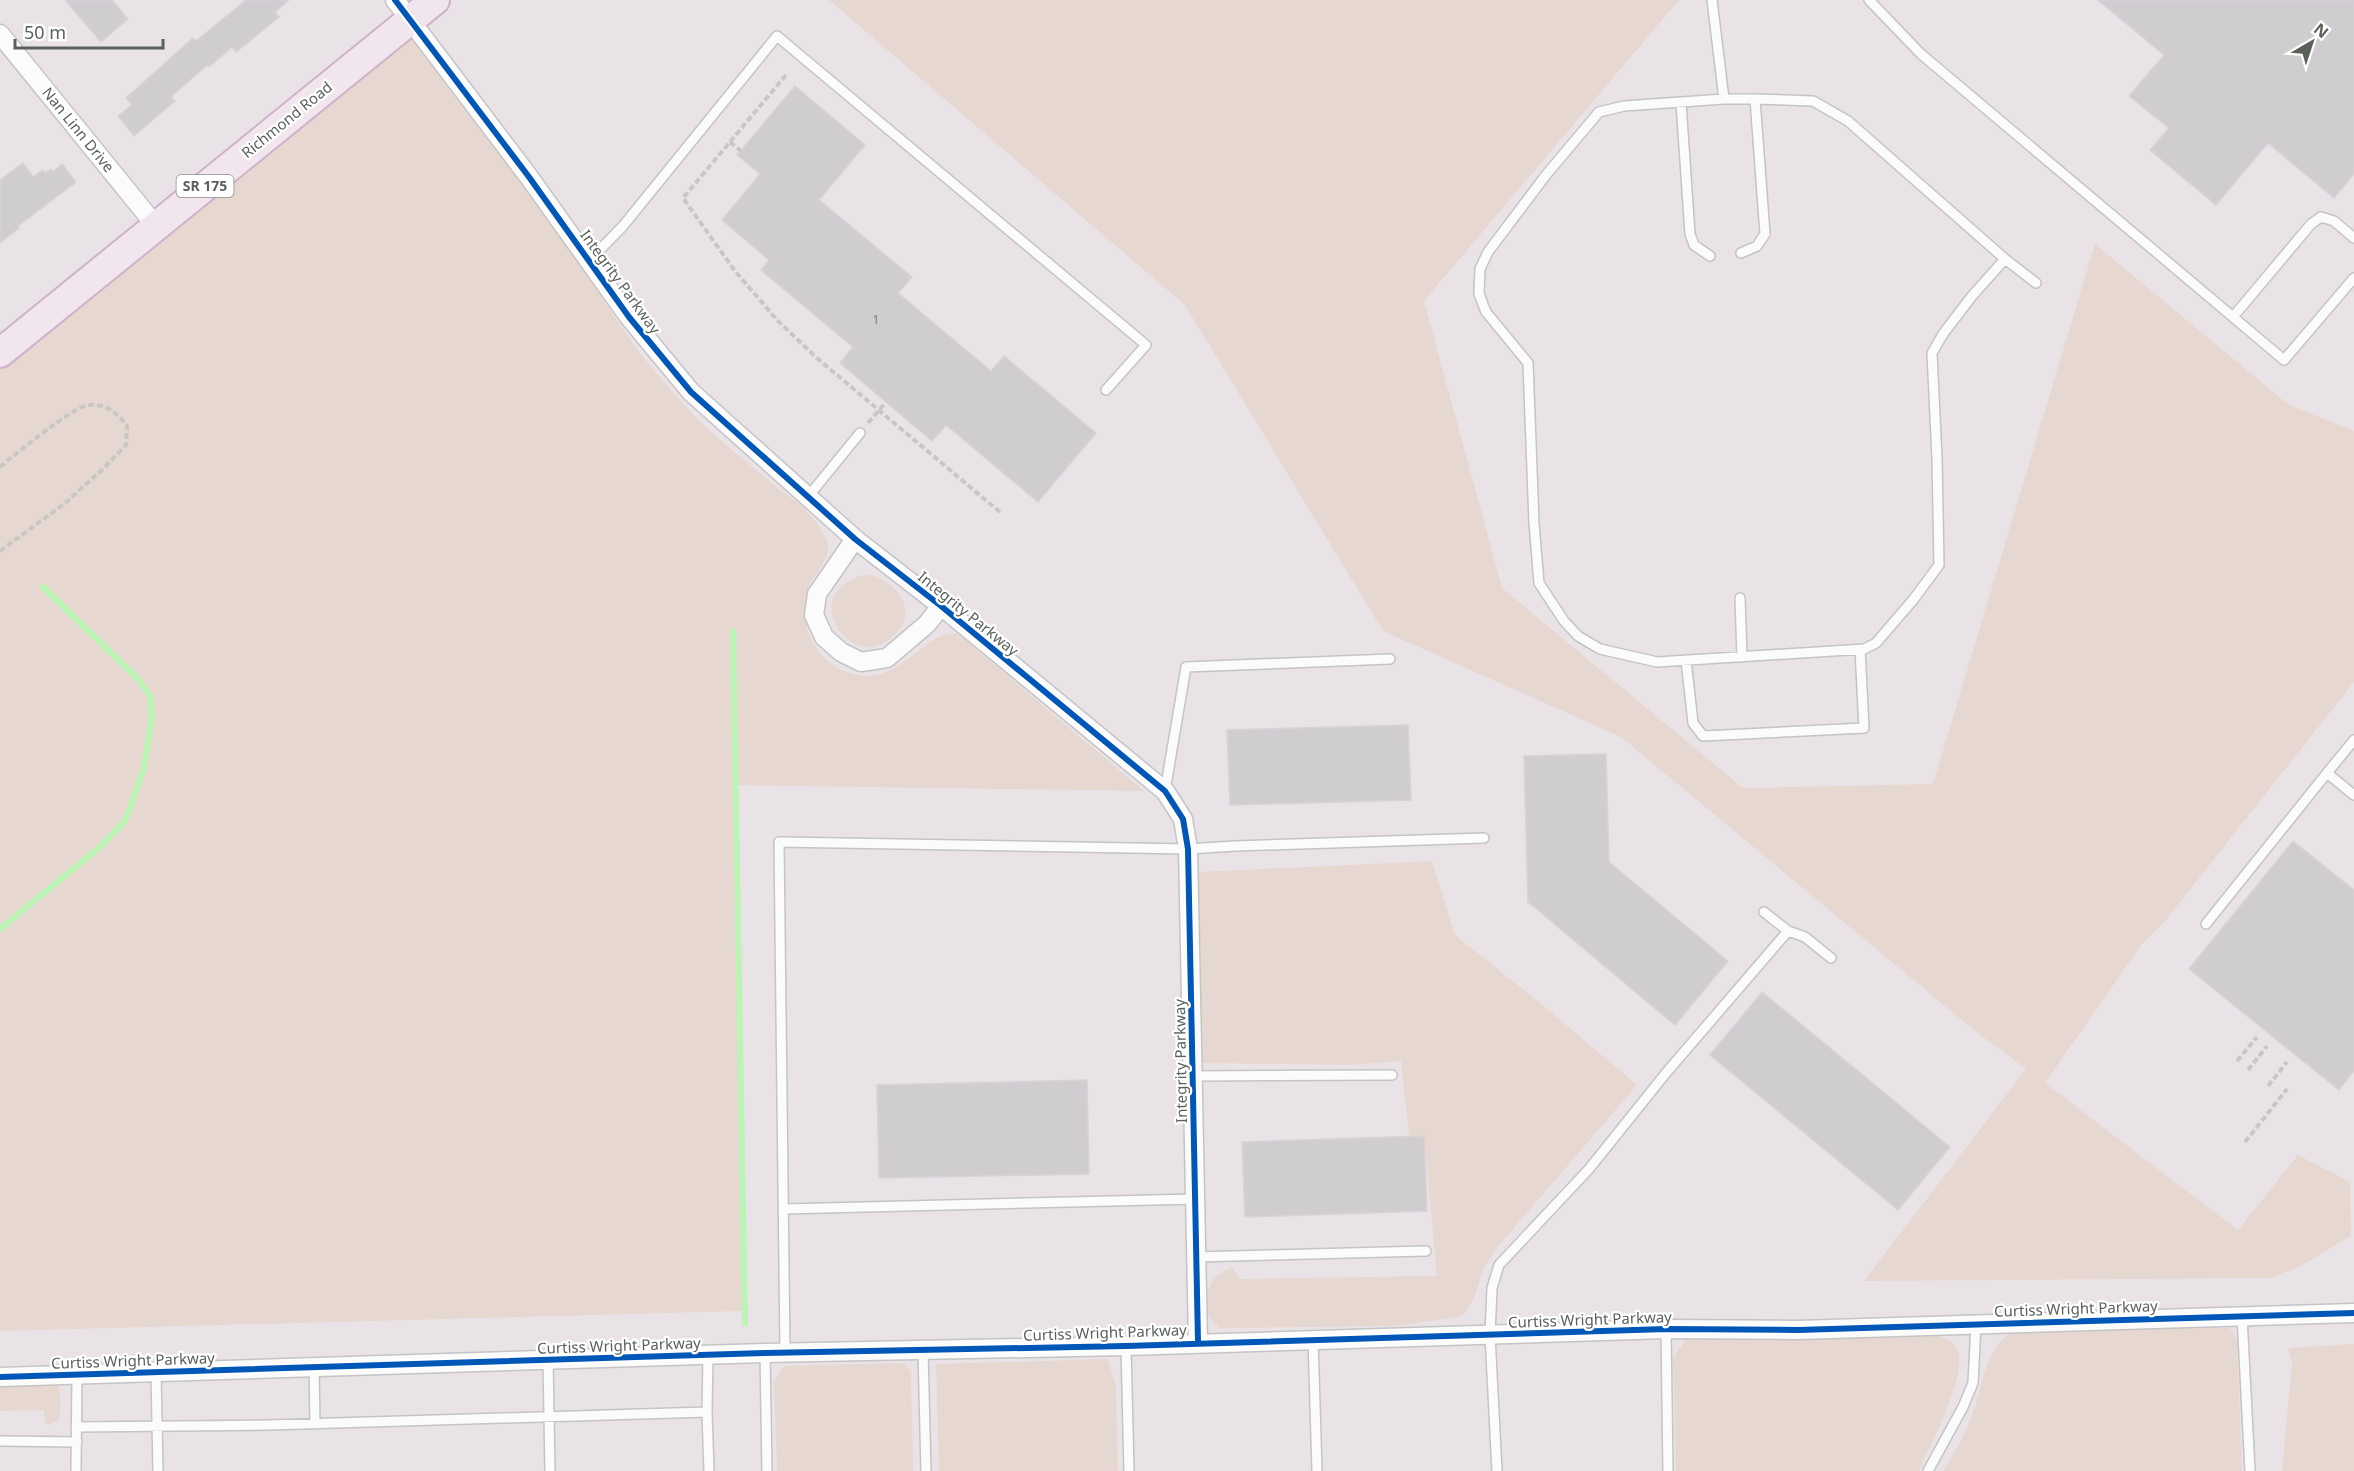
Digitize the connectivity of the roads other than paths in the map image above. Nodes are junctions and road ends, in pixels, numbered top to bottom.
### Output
1 (435, 0) edge
2 (1712, 0) edge
3 (1869, 0) edge
4 (403, 10) edge
5 (0, 34) edge
6 (1724, 99) junction
7 (1755, 99) junction
8 (1682, 103) junction
9 (156, 226) junction
10 (2354, 238) edge
11 (1741, 253) dead end
12 (1710, 256) dead end
13 (2005, 259) junction
14 (590, 261) junction
15 (2354, 278) edge
16 (2036, 283) dead end
17 (2233, 317) junction
18 (0, 352) edge
19 (1106, 390) dead end
20 (860, 433) road end
21 (807, 498) junction
22 (855, 539) junction
23 (1740, 598) dead end
24 (941, 606) junction
25 (1860, 649) junction
26 (1742, 657) junction
27 (1390, 660) dead end
28 (1686, 660) junction
29 (2354, 740) edge
30 (2327, 773) junction
31 (1165, 791) junction
32 (2354, 795) edge
33 (1484, 838) dead end
34 (1188, 849) junction
35 (1764, 912) dead end
36 (2206, 924) dead end
37 (1788, 931) junction
38 (1831, 958) dead end
39 (1392, 1074) dead end
40 (1193, 1076) junction
41 (1196, 1199) junction
42 (783, 1209) junction
43 (1426, 1251) dead end
44 (1197, 1257) junction
45 (2354, 1313) edge
46 (2242, 1316) junction
47 (1976, 1324) junction
48 (1666, 1329) junction
49 (1490, 1335) junction
50 (1313, 1339) junction
51 (1198, 1342) junction
52 (1126, 1346) junction
53 (923, 1350) junction
54 (784, 1352) junction
55 (765, 1353) junction
56 (708, 1355) junction
57 (548, 1360) junction
58 (314, 1367) junction
59 (156, 1372) junction
60 (77, 1375) junction
61 (0, 1377) edge
62 (707, 1412) junction
63 (549, 1417) junction
64 (315, 1424) junction
65 (157, 1427) junction
66 (76, 1428) junction
67 (0, 1441) edge
68 (76, 1442) junction
69 (76, 1471) edge
70 (158, 1471) edge
71 (550, 1471) edge
72 (709, 1471) edge
73 (767, 1471) edge
74 (926, 1471) edge
75 (1129, 1471) edge
76 (1317, 1471) edge
77 (1497, 1471) edge
78 (1668, 1471) edge
79 (1928, 1471) edge
80 (2250, 1471) edge

1 - 4 main road, Richmond Road / SR 175
2 - 6 lane
3 - 17 lane
4 - 9 main road, Richmond Road / SR 175
4 - 14 street, Integrity Parkway
5 - 9 street, Nan Linn Drive
6 - 7 lane
6 - 8 lane
7 - 11 lane
7 - 13 lane
8 - 12 lane
8 - 28 lane
9 - 18 main road, Richmond Road / SR 175
10 - 17 lane
13 - 16 lane
13 - 25 lane
14 - 19 lane
14 - 21 street, Integrity Parkway
15 - 17 lane
20 - 21 lane
21 - 22 street, Integrity Parkway
22 - 24 street, Integrity Parkway
22 - 24 street
23 - 26 lane
24 - 31 street, Integrity Parkway
25 - 26 lane
25 - 28 lane
26 - 28 lane
27 - 31 lane
29 - 30 lane
30 - 32 lane
30 - 36 lane
31 - 34 street, Integrity Parkway
33 - 34 lane
34 - 40 street, Integrity Parkway
34 - 42 lane
35 - 37 lane
37 - 38 lane
37 - 49 lane
39 - 40 lane
40 - 41 street, Integrity Parkway
41 - 42 lane
41 - 44 street, Integrity Parkway
42 - 54 lane
43 - 44 lane
44 - 51 street, Integrity Parkway
45 - 46 street, Curtiss Wright Parkway
46 - 47 street, Curtiss Wright Parkway
46 - 80 lane
47 - 48 street, Curtiss Wright Parkway
47 - 79 lane
48 - 49 street, Curtiss Wright Parkway
48 - 78 lane
49 - 50 street, Curtiss Wright Parkway
49 - 77 lane
50 - 51 street, Curtiss Wright Parkway
50 - 76 lane
51 - 52 street, Curtiss Wright Parkway
52 - 53 street, Curtiss Wright Parkway
52 - 75 lane
53 - 54 street, Curtiss Wright Parkway
53 - 74 lane
54 - 55 street, Curtiss Wright Parkway
55 - 56 street, Curtiss Wright Parkway
55 - 73 lane
56 - 57 street, Curtiss Wright Parkway
56 - 62 lane
57 - 58 street, Curtiss Wright Parkway
57 - 63 lane
58 - 59 street, Curtiss Wright Parkway
58 - 64 lane
59 - 60 street, Curtiss Wright Parkway
59 - 65 lane
60 - 61 street, Curtiss Wright Parkway
60 - 66 lane
62 - 63 lane
62 - 72 lane
63 - 64 lane
63 - 71 lane
64 - 65 lane
65 - 66 lane
65 - 70 lane
66 - 68 lane
67 - 68 lane
68 - 69 lane

